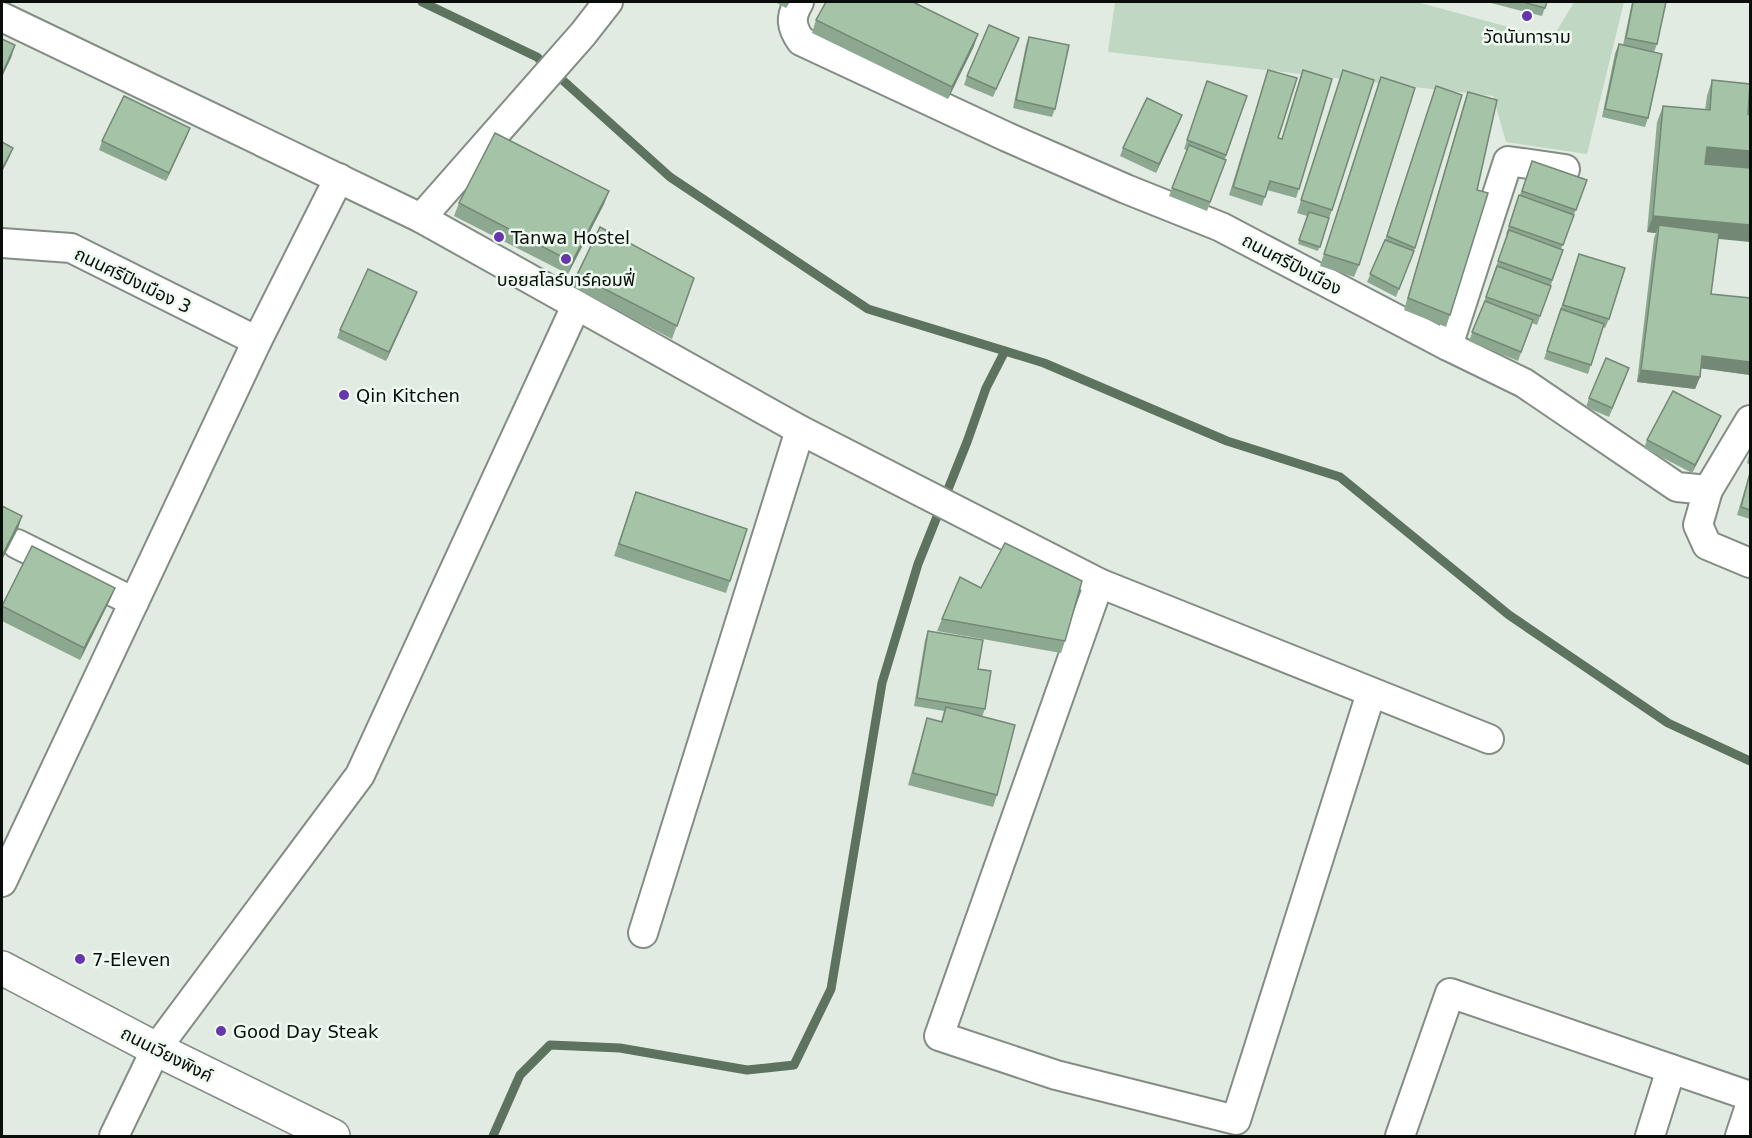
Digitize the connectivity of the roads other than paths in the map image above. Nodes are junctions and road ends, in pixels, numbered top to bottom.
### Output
1 (608, 2) edge
2 (799, 2) edge
3 (2, 17) edge
4 (1565, 169) dead end
5 (339, 178) junction
6 (421, 218) junction
7 (2, 243) edge
8 (576, 306) junction
9 (257, 340) junction
10 (1448, 346) junction
11 (1750, 420) edge
12 (800, 430) junction
13 (1708, 490) junction
14 (17, 544) edge
15 (1750, 563) edge
16 (1099, 583) junction
17 (134, 602) junction
18 (1371, 693) junction
19 (1489, 739) dead end
20 (2, 882) edge
21 (643, 933) dead end
22 (2, 968) edge
23 (156, 1049) junction
24 (1671, 1069) junction
25 (1750, 1096) edge
26 (1750, 1106) edge
27 (114, 1137) edge
28 (333, 1137) edge
29 (1400, 1137) edge
30 (1650, 1137) edge
31 (1740, 1137) edge

1 - 6 street
2 - 10 street, ถนนศรีปิงเมือง
3 - 5 street
4 - 10 street
5 - 6 street
5 - 9 street
6 - 8 street
7 - 9 street, ถนนศรีปิงเมือง 3
8 - 12 street
8 - 23 street
9 - 17 street
10 - 13 street, ถนนศรีปิงเมือง
11 - 13 street
12 - 16 street
12 - 21 street
13 - 15 street
14 - 17 street
16 - 18 street
16 - 18 street
17 - 20 street
18 - 19 street
22 - 23 street, ถนนเวียงพิงค์
23 - 27 street
23 - 28 street, ถนนเวียงพิงค์
24 - 25 street
24 - 29 street
24 - 30 street
26 - 31 street

